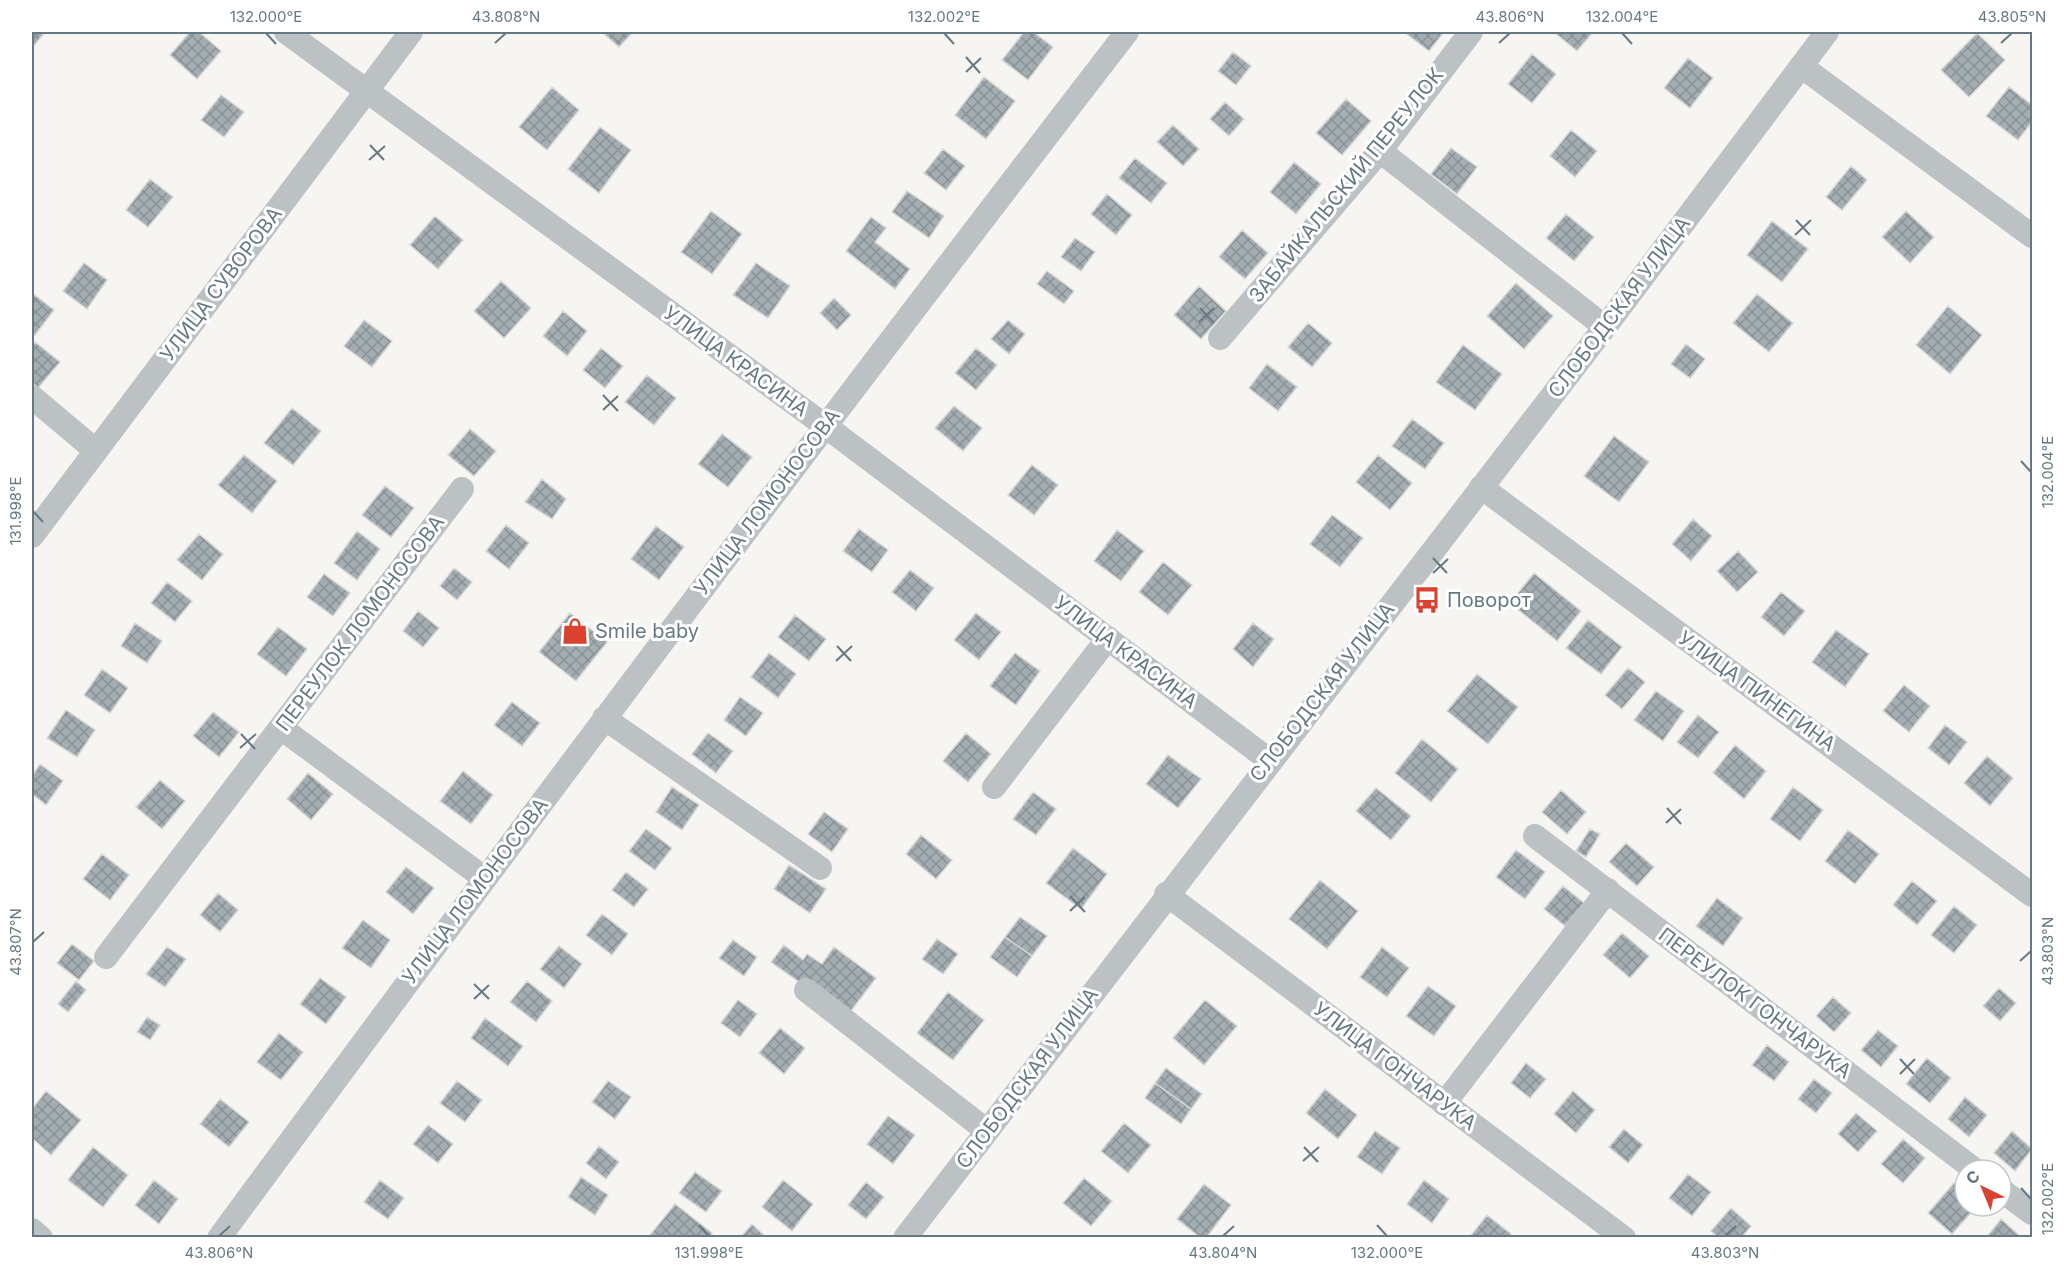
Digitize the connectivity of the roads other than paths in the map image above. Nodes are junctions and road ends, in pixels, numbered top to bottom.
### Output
1 (286, 32) edge
2 (411, 32) edge
3 (1127, 32) edge
4 (1471, 32) edge
5 (1827, 32) edge
6 (1800, 66) junction
7 (366, 91) junction
8 (1380, 151) junction
9 (2032, 236) edge
10 (1605, 327) junction
11 (1220, 338) dead end
12 (32, 397) edge
13 (824, 425) junction
14 (95, 450) junction
15 (1481, 487) junction
16 (462, 489) dead end
17 (32, 536) edge
18 (1108, 638) junction
19 (604, 718) junction
20 (280, 728) junction
21 (1269, 760) junction
22 (994, 787) dead end
23 (1535, 836) dead end
24 (820, 868) dead end
25 (484, 878) junction
26 (1608, 890) junction
27 (1166, 894) junction
28 (2032, 895) edge
29 (106, 957) dead end
30 (806, 990) dead end
31 (1444, 1104) junction
32 (987, 1131) junction
33 (1959, 1158) edge
34 (2013, 1199) edge
35 (2032, 1214) edge
36 (32, 1230) edge
37 (41, 1238) edge
38 (219, 1238) edge
39 (904, 1238) edge
40 (1624, 1238) edge

1 - 7 street, УЛИЦА КРАСИНА
2 - 7 street, УЛИЦА СУВОРОВА
3 - 13 street, УЛИЦА ЛОМОНОСОВА
4 - 8 street, ЗАБАЙКАЛЬСКИЙ ПЕРЕУЛОК
5 - 6 street, СЛОБОДСКАЯ УЛИЦА
6 - 9 street
6 - 10 street, СЛОБОДСКАЯ УЛИЦА
7 - 13 street, УЛИЦА КРАСИНА
7 - 14 street, УЛИЦА СУВОРОВА
8 - 10 street
8 - 11 street, ЗАБАЙКАЛЬСКИЙ ПЕРЕУЛОК
10 - 15 street, СЛОБОДСКАЯ УЛИЦА
12 - 14 street
13 - 18 street, УЛИЦА КРАСИНА
13 - 19 street, УЛИЦА ЛОМОНОСОВА
14 - 17 street, УЛИЦА СУВОРОВА
15 - 21 street, СЛОБОДСКАЯ УЛИЦА
15 - 28 street, УЛИЦА ПИНЕГИНА
16 - 20 street, ПЕРЕУЛОК ЛОМОНОСОВА
18 - 21 street, УЛИЦА КРАСИНА
18 - 22 street
19 - 24 street
19 - 25 street, УЛИЦА ЛОМОНОСОВА
20 - 25 street
20 - 29 street, ПЕРЕУЛОК ЛОМОНОСОВА
21 - 27 street, СЛОБОДСКАЯ УЛИЦА
23 - 26 street, ПЕРЕУЛОК ГОНЧАРУКА
25 - 38 street, УЛИЦА ЛОМОНОСОВА
26 - 31 street
26 - 33 street, ПЕРЕУЛОК ГОНЧАРУКА
27 - 31 street, УЛИЦА ГОНЧАРУКА
27 - 32 street, СЛОБОДСКАЯ УЛИЦА
30 - 32 street
31 - 40 street, УЛИЦА ГОНЧАРУКА
32 - 39 street, СЛОБОДСКАЯ УЛИЦА
34 - 35 street
36 - 37 street

